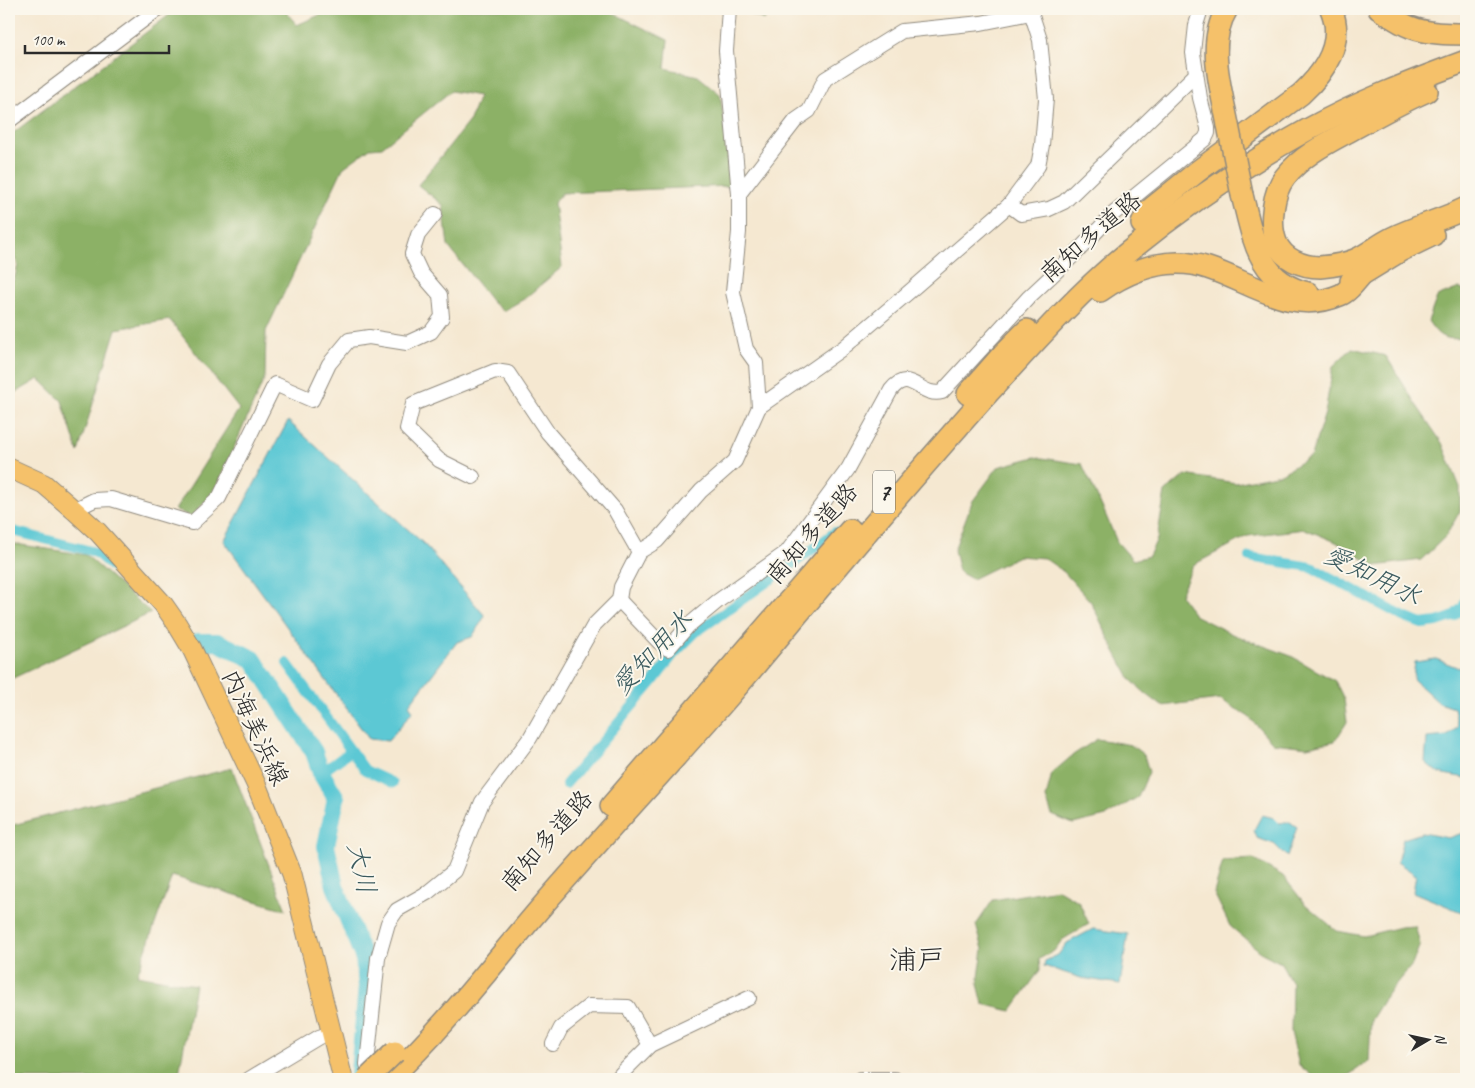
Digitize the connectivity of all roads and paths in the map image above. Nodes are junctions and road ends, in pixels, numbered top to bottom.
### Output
1 (158, 9) edge
2 (729, 9) edge
3 (1201, 9) edge
4 (1227, 9) edge
5 (1238, 9) edge
6 (1331, 9) edge
7 (1379, 9) edge
8 (1031, 11) edge
9 (1466, 34) edge
10 (1466, 47) edge
11 (1466, 61) edge
12 (1196, 74) junction
13 (1466, 75) edge
14 (9, 121) edge
15 (1231, 124) junction
16 (739, 194) junction
17 (1009, 205) junction
18 (1466, 208) edge
19 (435, 214) dead end
20 (1466, 218) edge
21 (1142, 224) junction
22 (1359, 267) junction
23 (759, 407) junction
24 (955, 430) junction
25 (9, 468) edge
26 (473, 477) dead end
27 (74, 510) junction
28 (639, 552) junction
29 (620, 600) junction
30 (749, 998) dead end
31 (331, 1033) junction
32 (553, 1044) dead end
33 (650, 1045) junction
34 (400, 1058) junction
35 (250, 1079) edge
36 (343, 1079) edge
37 (367, 1079) edge
38 (371, 1079) edge
39 (389, 1079) edge
40 (617, 1079) edge
41 (860, 1079) edge
42 (895, 1079) edge

1 - 14 street
2 - 16 street
3 - 12 street
4 - 15 highway
5 - 15 highway
6 - 21 highway
7 - 9 highway
8 - 16 street
8 - 17 street
10 - 21 highway, 南知多道路 / 7
11 - 24 highway, 南知多道路 / 7
12 - 17 street
12 - 29 street
13 - 22 highway
15 - 22 highway
16 - 23 street
17 - 23 street
18 - 22 highway
19 - 27 street
20 - 22 highway
21 - 34 highway, 南知多道路 / 7
22 - 24 highway
23 - 28 street
24 - 34 highway, 南知多道路 / 7
25 - 27 main road, 内海美浜線
26 - 28 street
27 - 31 main road, 内海美浜線
28 - 29 street
29 - 38 street
30 - 33 street
31 - 35 street
31 - 36 main road, 内海美浜線
32 - 33 street
33 - 40 street
34 - 37 highway, 南知多道路 / 7, bridge
34 - 39 highway, 南知多道路 / 7
41 - 42 street

